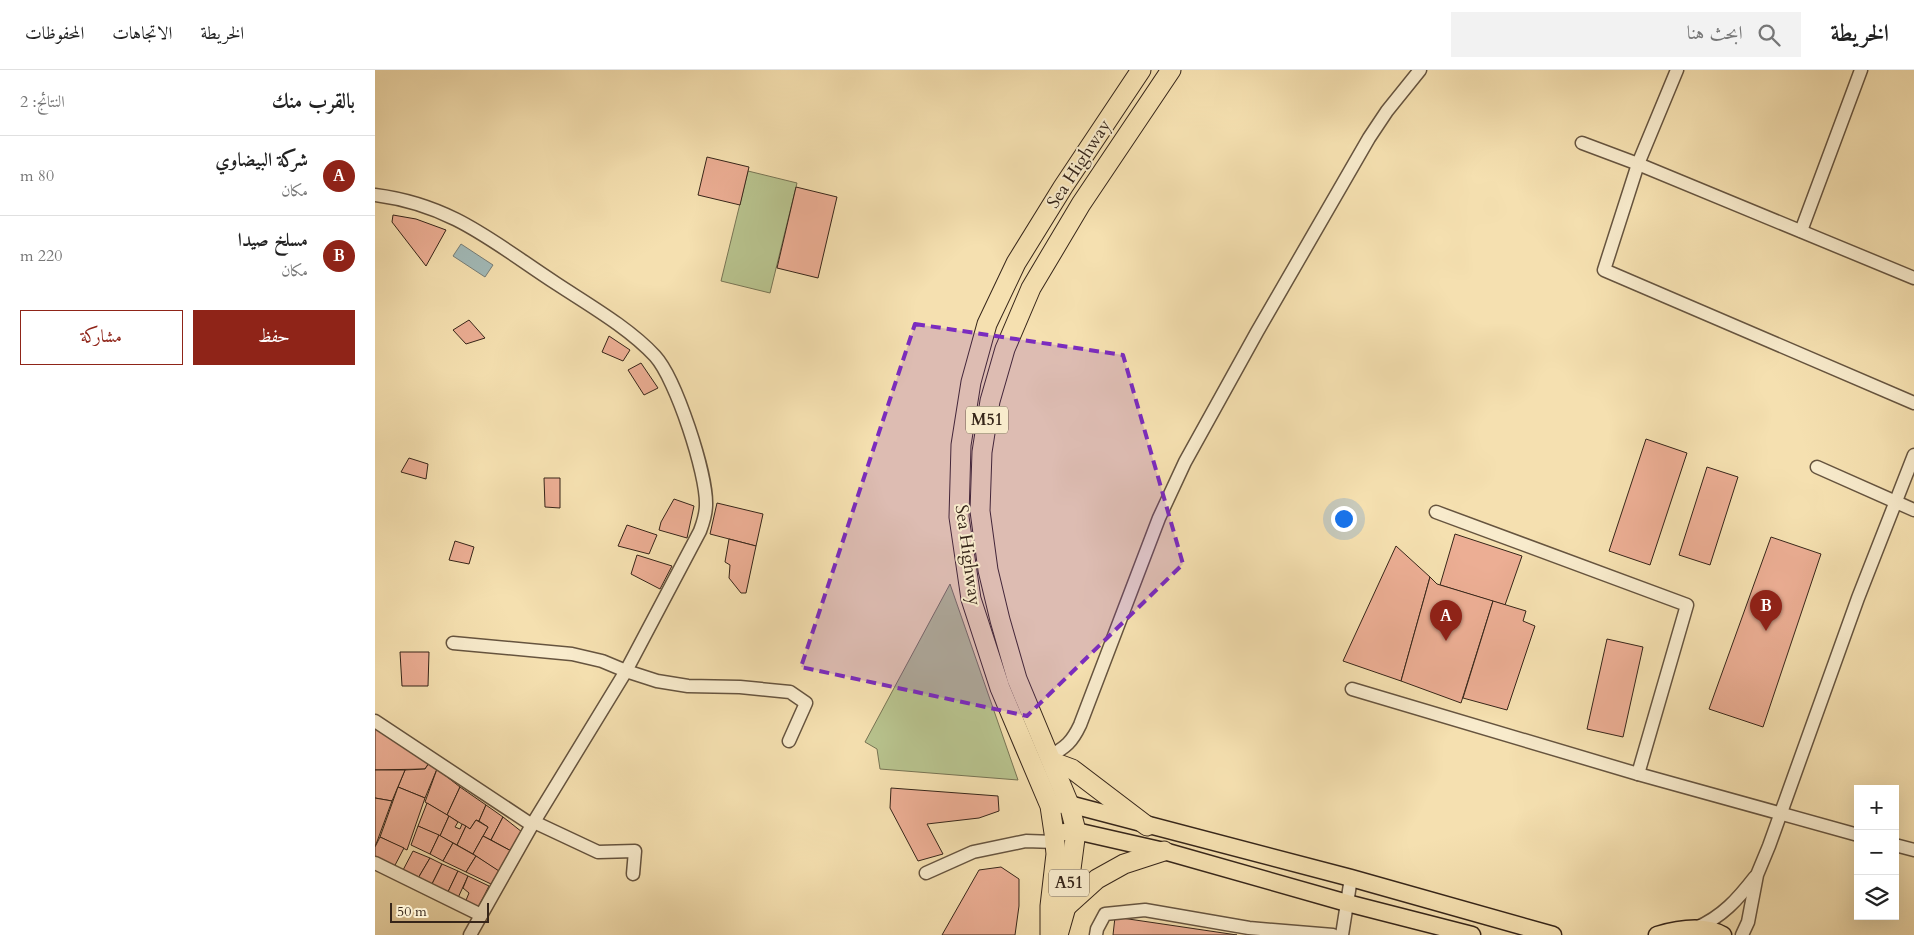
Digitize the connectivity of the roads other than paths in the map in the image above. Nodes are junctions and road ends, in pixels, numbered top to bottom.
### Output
1 (1141, 70) edge
2 (1171, 70) edge
3 (1420, 70) edge
4 (1677, 70) edge
5 (1861, 70) edge
6 (1581, 143) dead end
7 (1638, 164) junction
8 (375, 195) edge
9 (1801, 231) junction
10 (1914, 278) edge
11 (1914, 403) edge
12 (1914, 455) edge
13 (1817, 467) dead end
14 (1895, 502) junction
15 (1914, 510) edge
16 (1435, 512) dead end
17 (453, 642) dead end
18 (626, 672) junction
19 (1352, 690) dead end
20 (375, 720) edge
21 (789, 741) dead end
22 (1051, 759) junction
23 (1638, 774) junction
24 (1069, 804) junction
25 (1050, 806) junction
26 (1780, 814) junction
27 (533, 824) junction
28 (1147, 826) junction
29 (1076, 831) junction
30 (1854, 834) edge
31 (1055, 837) junction
32 (1899, 846) edge
33 (1914, 850) edge
34 (1164, 851) junction
35 (375, 863) edge
36 (926, 873) dead end
37 (633, 874) dead end
38 (1757, 875) junction
39 (1351, 878) junction
40 (1347, 903) junction
41 (1066, 907) junction
42 (481, 915) junction
43 (1696, 928) junction
44 (470, 935) edge
45 (1050, 935) edge
46 (1058, 935) edge
47 (1095, 935) edge
48 (1333, 935) edge
49 (1342, 935) edge
50 (1473, 935) edge
51 (1553, 935) edge
52 (1657, 935) edge
53 (1723, 935) edge
54 (1741, 935) edge

1 - 25 highway, Sea Highway / M51
2 - 22 highway, Sea Highway / M51
3 - 22 street
4 - 7 street
5 - 9 street
6 - 7 street
7 - 9 street
7 - 11 street
8 - 18 street
9 - 10 street
12 - 14 street
13 - 14 street
14 - 15 street
14 - 26 street
16 - 23 street
17 - 18 street
18 - 21 street
18 - 27 street
19 - 23 street
20 - 27 street
22 - 24 highway, Sea Highway / M51
22 - 28 highway
23 - 26 street
24 - 25 main road
24 - 28 main road
24 - 29 highway, A51
25 - 31 highway, Sea Highway / A51
26 - 30 street
26 - 38 street
27 - 37 street
27 - 42 street
28 - 39 main road
29 - 31 main road
29 - 34 main road
29 - 41 highway, A51
31 - 36 street
31 - 45 highway, A51
32 - 33 street
34 - 40 main road
34 - 41 highway
35 - 42 street
38 - 43 street
38 - 54 street
39 - 40 street
39 - 51 main road
40 - 49 street
40 - 50 main road
41 - 46 highway, A51
42 - 44 street
43 - 52 main road
43 - 53 main road
47 - 48 street

